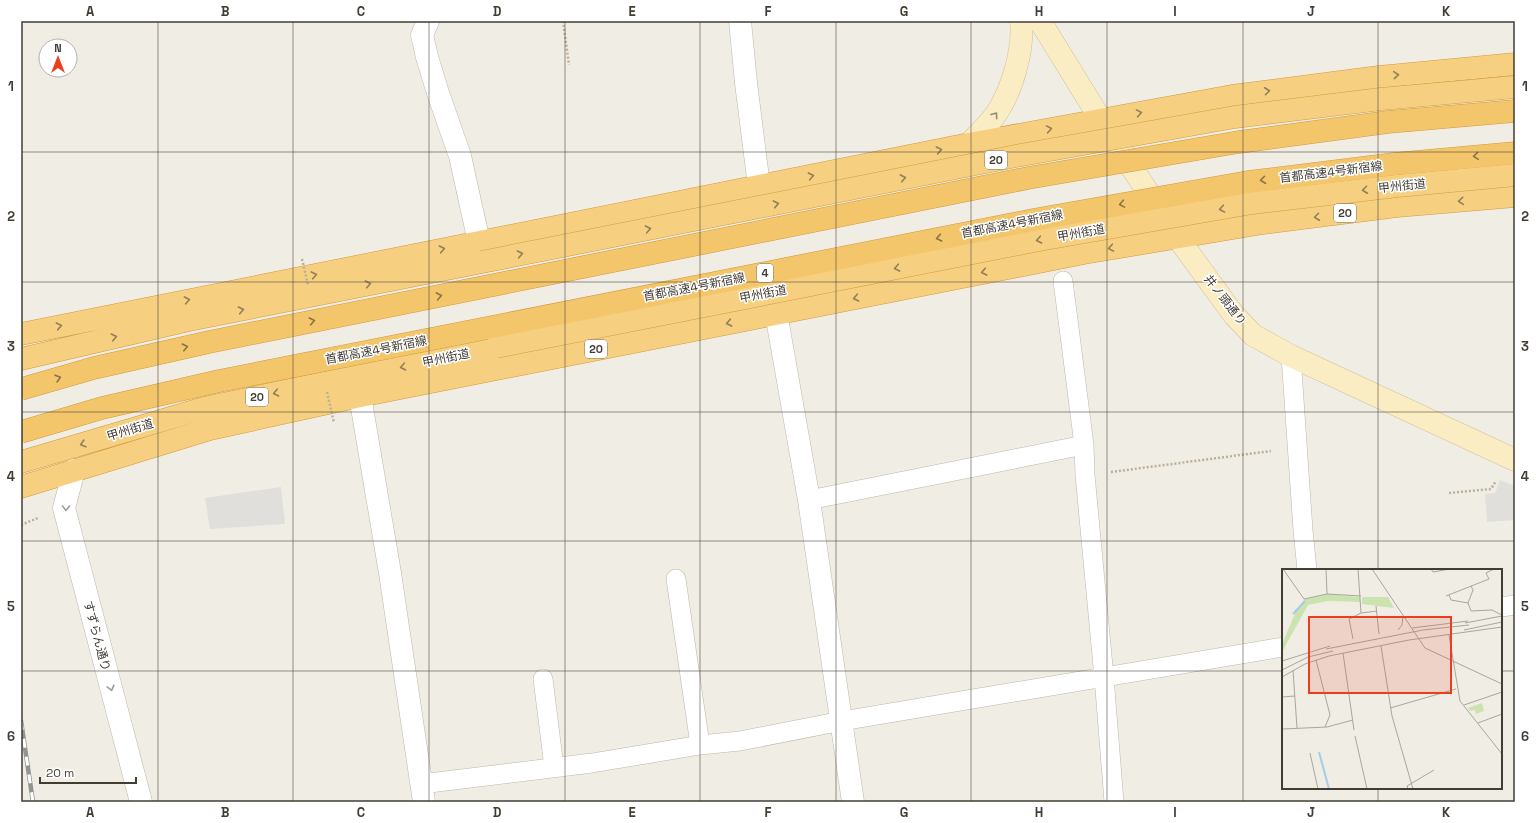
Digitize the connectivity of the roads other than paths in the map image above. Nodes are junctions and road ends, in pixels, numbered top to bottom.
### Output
1 (428, 21) edge
2 (740, 21) edge
3 (1021, 21) edge
4 (1040, 21) edge
5 (1515, 64) edge
6 (1515, 87) edge
7 (1515, 112) edge
8 (1101, 120) junction
9 (969, 144) junction
10 (1515, 153) edge
11 (1515, 175) edge
12 (759, 186) junction
13 (1514, 200) edge
14 (1177, 237) junction
15 (480, 252) junction
16 (1063, 281) dead end
17 (776, 313) junction
18 (21, 334) edge
19 (1290, 356) junction
20 (21, 359) edge
21 (21, 389) edge
22 (360, 396) junction
23 (21, 432) edge
24 (1084, 445) junction
25 (1512, 459) edge
26 (21, 462) edge
27 (74, 470) junction
28 (21, 487) edge
29 (809, 500) junction
30 (1307, 569) edge
31 (676, 579) dead end
32 (1515, 605) edge
33 (1502, 607) edge
34 (1282, 647) edge
35 (1104, 677) junction
36 (543, 679) dead end
37 (842, 721) junction
38 (700, 744) junction
39 (554, 767) junction
40 (422, 793) edge
41 (141, 802) edge
42 (853, 802) edge
43 (1114, 802) edge

1 - 15 street
2 - 12 street
9 -> 3 main road
4 - 8 main road, 井ノ頭通り
8 -> 5 highway
15 -> 6 highway, 20, bridge
21 -> 7 highway, bridge
9 -> 8 highway
8 - 14 main road, 井ノ頭通り
12 -> 9 highway
10 -> 23 highway, 首都高速4号新宿線 / 4, bridge
11 -> 26 highway, 甲州街道 / 20, bridge
12 - 15 highway
13 -> 14 highway, 20
14 -> 17 highway, 20
14 - 19 main road, 井ノ頭通り
18 -> 15 highway
20 -> 15 highway, 20
16 - 24 lane
17 -> 22 highway, 20
17 - 29 street
19 - 25 main road, 井ノ頭通り
19 - 30 lane
22 - 27 highway, 20
22 - 40 street
24 - 29 lane
24 - 35 lane
27 - 28 highway, 20
27 -> 41 street, すずらん通り
29 - 37 street
31 - 38 lane
32 - 33 lane
34 - 35 lane
35 - 37 lane
35 - 43 lane
36 - 39 lane
37 - 38 lane
37 - 42 street
38 - 39 lane
39 - 40 lane

